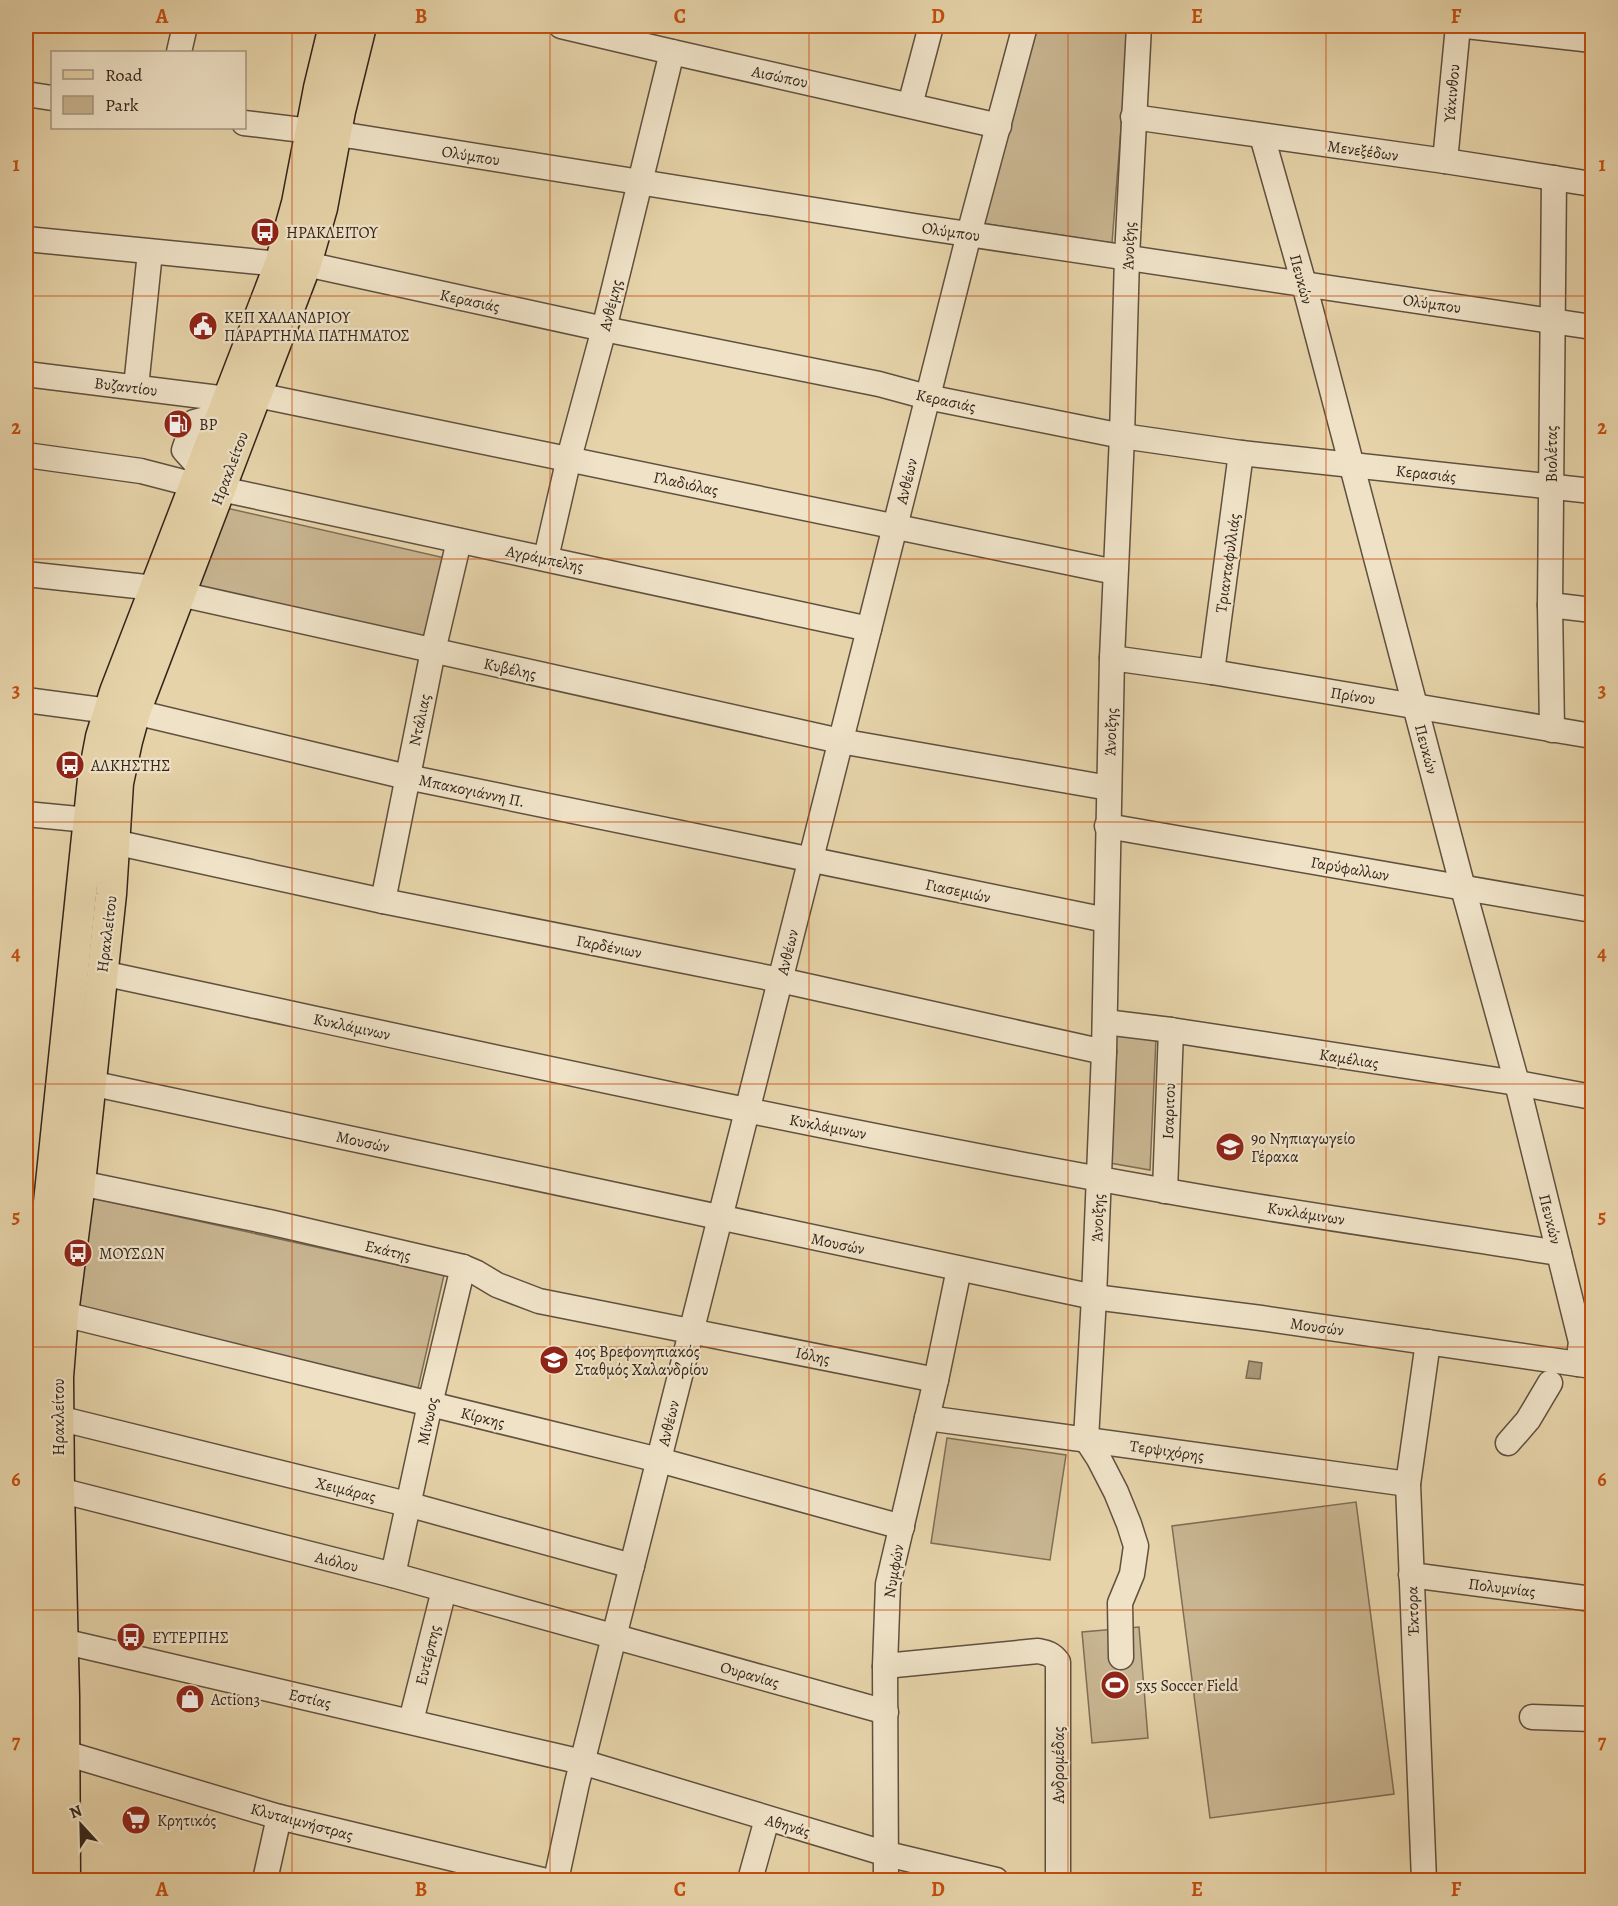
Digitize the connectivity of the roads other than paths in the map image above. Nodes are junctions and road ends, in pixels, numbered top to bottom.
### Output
1 (185, 26) edge
2 (334, 26) edge
3 (361, 26) edge
4 (561, 26) edge
5 (931, 26) edge
6 (1025, 26) edge
7 (1139, 26) edge
8 (1458, 26) edge
9 (1466, 26) edge
10 (1593, 40) edge
11 (179, 51) edge
12 (672, 52) junction
13 (26, 94) edge
14 (51, 98) edge
15 (910, 105) junction
16 (1134, 117) junction
17 (246, 123) edge
18 (999, 126) junction
19 (323, 133) junction
20 (1263, 136) junction
21 (1445, 161) junction
22 (1554, 178) junction
23 (640, 182) junction
24 (1593, 184) edge
25 (969, 234) junction
26 (26, 239) edge
27 (150, 252) junction
28 (1127, 257) junction
29 (293, 264) junction
30 (1304, 284) junction
31 (1551, 320) junction
32 (1593, 327) edge
33 (604, 329) junction
34 (26, 374) edge
35 (136, 387) junction
36 (257, 395) junction
37 (927, 397) junction
38 (224, 407) junction
39 (1122, 436) junction
40 (1241, 453) junction
41 (26, 455) edge
42 (569, 458) junction
43 (1352, 466) junction
44 (205, 481) junction
45 (1550, 486) junction
46 (1593, 491) edge
47 (895, 526) junction
48 (459, 541) junction
49 (546, 558) junction
50 (1115, 572) junction
51 (26, 574) edge
52 (168, 591) junction
53 (1550, 605) junction
54 (1593, 610) edge
55 (868, 630) junction
56 (434, 651) junction
57 (1112, 658) junction
58 (1212, 672) junction
59 (26, 700) edge
60 (1415, 705) junction
61 (122, 712) junction
62 (1552, 730) junction
63 (1593, 736) edge
64 (840, 741) junction
65 (407, 777) junction
66 (1109, 788) junction
67 (26, 814) edge
68 (88, 820) junction
69 (1107, 826) junction
70 (114, 842) junction
71 (810, 860) junction
72 (1463, 888) junction
73 (383, 901) junction
74 (1593, 910) edge
75 (1106, 920) junction
76 (102, 973) junction
77 (780, 980) junction
78 (1105, 1022) junction
79 (1171, 1030) junction
80 (1104, 1052) junction
81 (90, 1083) junction
82 (1517, 1083) junction
83 (1593, 1096) edge
84 (747, 1110) junction
85 (1099, 1179) junction
86 (80, 1183) junction
87 (1165, 1191) junction
88 (720, 1217) junction
89 (1559, 1252) junction
90 (463, 1267) junction
91 (958, 1269) junction
92 (1094, 1297) junction
93 (42, 1308) edge
94 (691, 1330) junction
95 (1428, 1342) junction
96 (1586, 1350) edge
97 (29, 1365) edge
98 (936, 1380) junction
99 (1550, 1383) dead end
100 (430, 1404) junction
101 (927, 1418) junction
102 (58, 1419) junction
103 (1086, 1439) junction
104 (1508, 1443) dead end
105 (659, 1460) junction
106 (30, 1473) edge
107 (1408, 1484) junction
108 (59, 1490) junction
109 (408, 1504) junction
110 (902, 1527) junction
111 (30, 1529) edge
112 (632, 1566) junction
113 (30, 1569) edge
114 (393, 1575) junction
115 (1411, 1575) junction
116 (444, 1590) junction
117 (1593, 1599) edge
118 (614, 1636) junction
119 (51, 1638) junction
120 (1121, 1657) dead end
121 (885, 1666) junction
122 (32, 1687) edge
123 (886, 1712) junction
124 (1532, 1717) dead end
125 (1593, 1719) edge
126 (411, 1721) junction
127 (65, 1753) junction
128 (582, 1762) junction
129 (279, 1817) junction
130 (767, 1819) junction
131 (887, 1854) junction
132 (40, 1881) edge
133 (65, 1881) edge
134 (265, 1881) edge
135 (542, 1881) edge
136 (556, 1881) edge
137 (750, 1881) edge
138 (886, 1881) edge
139 (996, 1881) edge
140 (1058, 1881) edge
141 (1424, 1881) edge

1 - 11 street
2 - 19 main road, Ηρακλείτου
3 - 19 main road, Ηρακλείτου
4 - 12 street, Αισώπου
5 - 15 street
6 - 18 street, Ανθέων
7 - 16 street, Άνοιξης
8 - 21 street, Υάκινθου
9 - 10 street
12 - 15 street, Αισώπου
12 - 23 street, Ανθέμης
13 - 14 street
15 - 18 street, Αισώπου
16 - 20 street, Μενεξέδων
16 - 28 street, Άνοιξης
17 - 19 street, Ολύμπου
18 - 25 street, Ανθέων
19 - 23 street, Ολύμπου
19 - 29 main road, Ηρακλείτου
20 - 21 street, Μενεξέδων
20 - 30 street, Πευκών
21 - 22 street, Μενεξέδων
22 - 24 street, Μενεξέδων
22 - 31 street, Βιολέτας
23 - 25 street, Ολύμπου
23 - 33 street, Ανθέμης
25 - 28 street, Ολύμπου
25 - 37 street, Ανθέων
26 - 27 street, Κερασιάς
27 - 29 street, Κερασιάς
27 - 35 street
28 - 30 street, Ολύμπου
28 - 39 street, Άνοιξης
29 - 33 street, Κερασιάς
29 - 36 main road, Ηρακλείτου
29 - 38 main road, Ηρακλείτου
30 - 31 street, Ολύμπου
30 - 43 street, Πευκών
31 - 32 street, Ολύμπου
31 - 45 street, Βιολέτας
33 - 37 street, Κερασιάς
33 - 42 street, Ανθέμης
34 - 35 street, Βυζαντίου
35 - 38 street, Βυζαντίου
36 - 42 street, Γλαδιόλας
36 - 44 main road, Ηρακλείτου
37 - 39 street, Κερασιάς
37 - 47 street, Ανθέων
38 - 44 main road, Ηρακλείτου
39 - 40 street, Κερασιάς
39 - 50 street, Άνοιξης
40 - 43 street, Κερασιάς
40 - 58 street, Τριανταφυλλιάς
41 - 44 street, Αγράμπελης
42 - 47 street, Γλαδιόλας
42 - 49 street, Ανθέμης
43 - 45 street, Κερασιάς
43 - 60 street, Πευκών
44 - 48 street, Αγράμπελης
44 - 52 main road, Ηρακλείτου
45 - 46 street, Κερασιάς
45 - 53 street, Βιολέτας
47 - 50 street, Γλαδιόλας
47 - 55 street, Ανθέων
48 - 49 street, Αγράμπελης
48 - 56 street, Ντάλιας
49 - 55 street, Αγράμπελης
50 - 57 street, Άνοιξης
51 - 52 street, Κυβέλης
52 - 56 street, Κυβέλης
52 - 61 main road, Ηρακλείτου
53 - 54 street
53 - 62 street, Βιολέτας
55 - 64 street, Ανθέων
56 - 64 street, Κυβέλης
56 - 65 street, Ντάλιας
57 - 58 street, Πρίνου
57 - 66 street, Άνοιξης
58 - 60 street, Πρίνου
59 - 61 street, Μπακογιάννη Π.
60 - 62 street, Πρίνου
60 - 72 street, Πευκών
61 - 65 street, Μπακογιάννη Π.
61 - 68 main road, Ηρακλείτου
61 - 70 main road, Ηρακλείτου
62 - 63 street, Πρίνου
64 - 66 street
64 - 71 street, Ανθέων
65 - 71 street, Μπακογιάννη Π.
65 - 73 street, Ντάλιας
66 - 69 street, Άνοιξης
67 - 68 street
68 - 93 main road, Ηρακλείτου
69 - 72 street, Γαρύφαλλων
69 - 75 street, Άνοιξης
70 - 73 street, Γαρδένιων
70 - 76 main road, Ηρακλείτου
71 - 75 street, Γιασεμιών
71 - 77 street, Ανθέων
72 - 74 street, Γαρύφαλλων
72 - 82 street, Πευκών
73 - 77 street, Γαρδένιων
75 - 78 street, Άνοιξης
76 - 81 main road, Ηρακλείτου
76 - 84 street, Κυκλάμινων
77 - 80 street, Γαρδένιων
77 - 84 street, Ανθέων
78 - 79 street, Καμέλιας
78 - 80 street, Άνοιξης
79 - 82 street, Καμέλιας
79 - 87 street, Ισαριτου
80 - 85 street, Άνοιξης
81 - 86 main road, Ηρακλείτου
81 - 88 street, Μουσών
82 - 83 street, Καμέλιας
82 - 89 street, Πευκών
84 - 85 street, Κυκλάμινων
84 - 88 street, Ανθέων
85 - 87 street, Κυκλάμινων
85 - 92 street, Άνοιξης
86 - 90 street, Εκάτης
86 - 93 main road, Ηρακλείτου
87 - 89 street, Κυκλάμινων
88 - 91 street, Μουσών
88 - 94 street, Ανθέων
89 - 96 street, Πευκών
90 - 94 street, Εκάτης
90 - 100 street, Μίνωος
91 - 92 street, Μουσών
91 - 98 street, Νυμφών
92 - 95 street, Μουσών
92 - 103 street, Άνοιξης
93 - 97 main road, Ηρακλείτου
93 - 100 street, Κίρκης
93 - 102 main road, Ηρακλείτου
94 - 98 street, Ιόλης
94 - 105 street, Ανθέων
95 - 96 street, Μουσών
95 - 107 street, Έκτορα
97 - 106 main road, Ηρακλείτου
98 - 101 street, Νυμφών
99 - 104 street
100 - 105 street, Κίρκης
100 - 109 street, Μίνωος
101 - 103 street, Τερψιχόρης
101 - 110 street, Νυμφών
102 - 108 main road, Ηρακλείτου
102 - 109 street, Χειμάρας
103 - 107 street, Τερψιχόρης
103 - 120 street
105 - 110 street, Κίρκης
105 - 112 street, Ανθέων
106 - 111 main road, Ηρακλείτου
107 - 115 street, Έκτορα
108 - 114 street, Αιόλου
108 - 119 main road, Ηρακλείτου
109 - 112 street, Χειμάρας
109 - 114 street, Μίνωος
110 - 121 street, Νυμφών
111 - 113 main road, Ηρακλείτου
112 - 118 street, Ανθέων
113 - 119 main road, Ηρακλείτου
114 - 116 street, Αιόλου
115 - 117 street, Πολυμνίας
115 - 141 street, Έκτορα
116 - 118 street, Αιόλου
116 - 126 street, Ευτέρπης
118 - 123 street, Ουρανίας
118 - 128 street, Ανθέων
119 - 122 main road, Ηρακλείτου
119 - 126 street, Εστίας
119 - 127 main road, Ηρακλείτου
121 - 123 street, Νυμφών
121 - 140 street, Ανδρομέδας
122 - 132 main road, Ηρακλείτου
123 - 131 street, Νυμφών
124 - 125 street
126 - 128 street, Εστίας
127 - 129 street, Κλυταιμνήστρας
127 - 133 main road, Ηρακλείτου
128 - 130 street, Αθηνάς
128 - 136 street, Ανθέων
129 - 134 street
129 - 135 street, Κλυταιμνήστρας
130 - 131 street, Αθηνάς
130 - 137 street
131 - 138 street, Νυμφών
131 - 139 street, Αθηνάς

